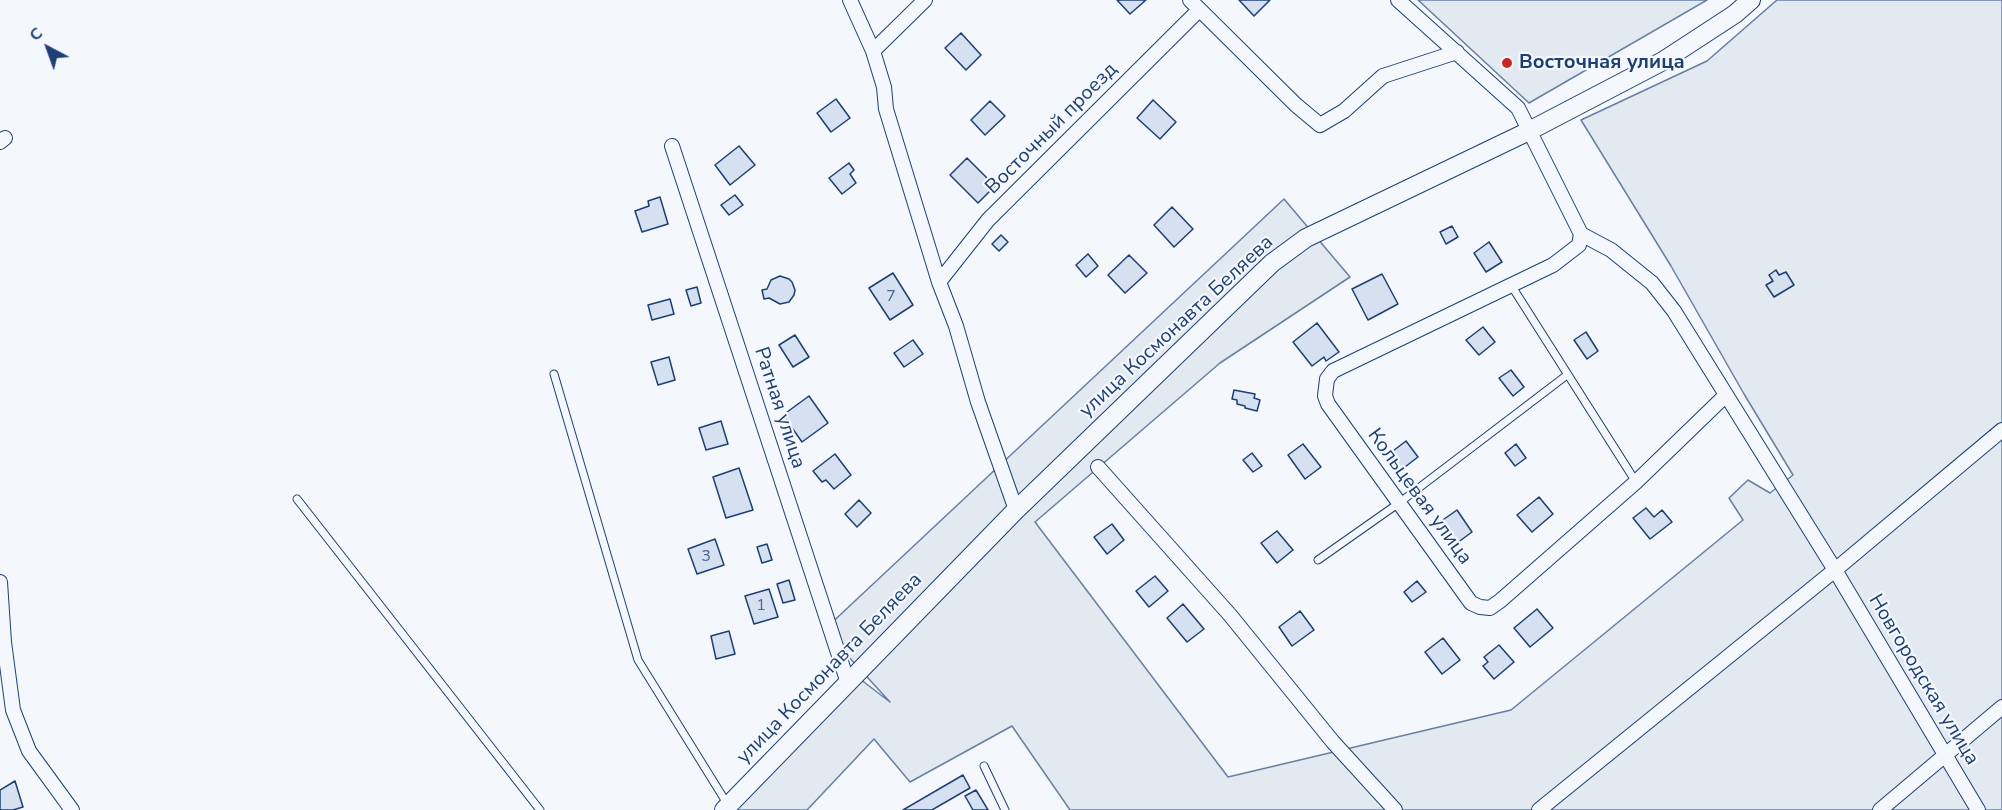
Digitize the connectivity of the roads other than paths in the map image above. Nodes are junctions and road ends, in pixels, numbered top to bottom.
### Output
1 (850, 0) edge
2 (925, 0) edge
3 (1398, 0) edge
4 (1751, 0) edge
5 (1195, 5) edge
6 (873, 51) junction
7 (1457, 52) junction
8 (1529, 131) junction
9 (672, 146) dead end
10 (1581, 234) junction
11 (939, 282) junction
12 (1511, 285) junction
13 (554, 374) dead end
14 (1567, 375) junction
15 (1726, 395) junction
16 (2002, 430) edge
17 (1098, 467) dead end
18 (1636, 482) junction
19 (297, 499) dead end
20 (1399, 503) junction
21 (1016, 510) junction
22 (1318, 560) dead end
23 (1835, 570) junction
24 (0, 582) edge
25 (848, 683) junction
26 (2002, 707) edge
27 (1945, 756) junction
28 (984, 766) dead end
29 (726, 808) edge
30 (72, 810) edge
31 (540, 810) edge
32 (1005, 810) edge
33 (1395, 810) edge
34 (1539, 810) edge
35 (1880, 810) edge
36 (1978, 810) edge

1 - 6 street
2 - 6 street
3 - 7 street
4 - 8 street, улица Космонавта Беляева
5 - 7 street
5 - 11 street, Восточный проезд
6 - 11 street
7 - 8 street
8 - 10 street
8 - 21 street, улица Космонавта Беляева
9 - 25 street, Ратная улица
10 - 12 street, Кольцевая улица
10 - 15 street, Новгородская улица
11 - 21 street
12 - 14 lane
12 - 20 street, Кольцевая улица
13 - 29 lane
14 - 18 lane
14 - 20 lane
15 - 18 street, Кольцевая улица
15 - 23 street, Новгородская улица
16 - 23 street
17 - 33 street
18 - 20 street, Кольцевая улица
19 - 31 lane
20 - 22 lane
21 - 25 street, улица Космонавта Беляева
23 - 27 street, Новгородская улица
23 - 34 street
24 - 30 street
25 - 29 street, улица Космонавта Беляева
26 - 27 street
27 - 35 street
27 - 36 street, Новгородская улица
28 - 32 lane

